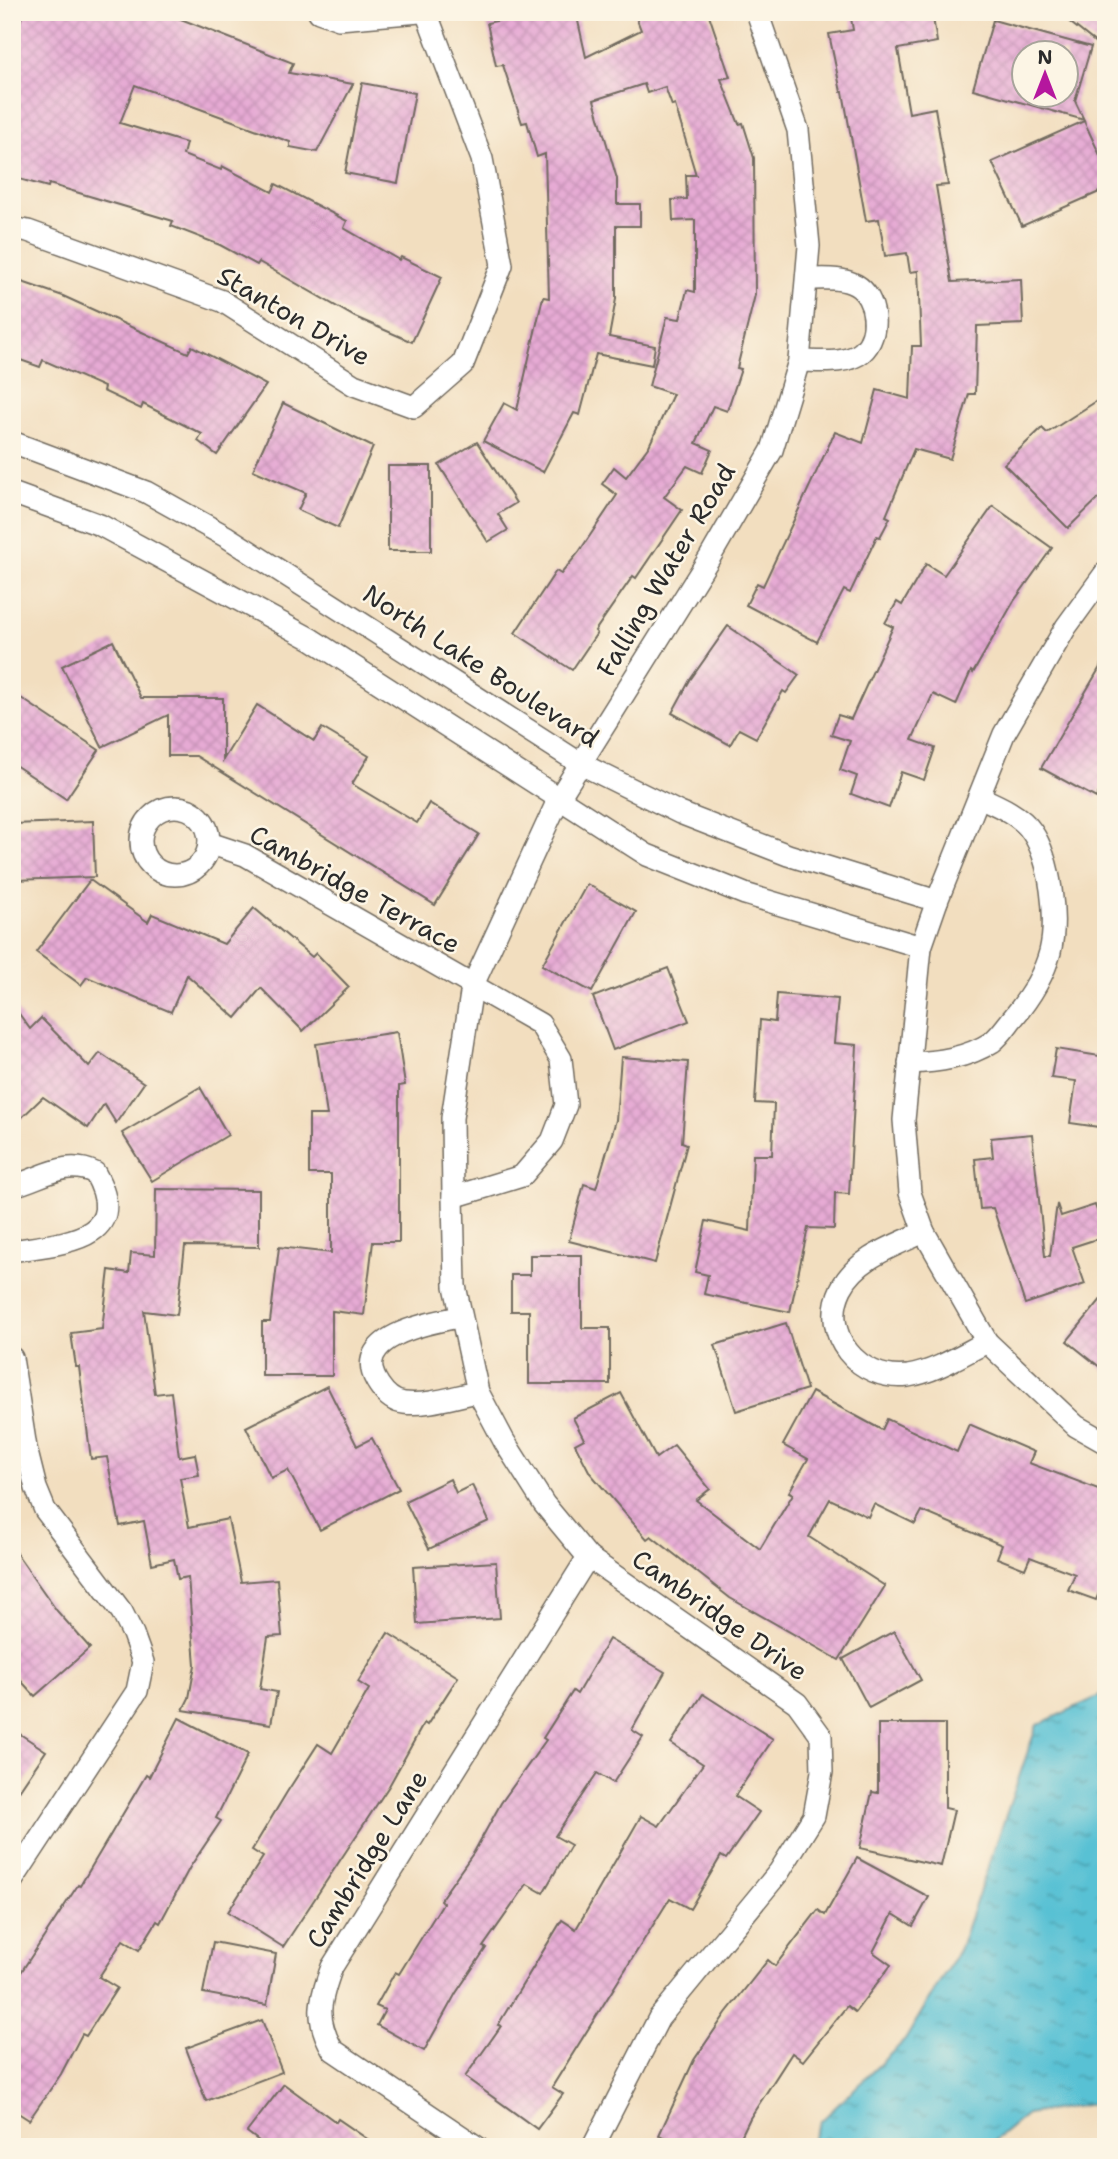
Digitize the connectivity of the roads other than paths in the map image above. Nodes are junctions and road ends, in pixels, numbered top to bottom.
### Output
1 (319, 12) edge
2 (420, 12) edge
3 (426, 12) edge
4 (757, 12) edge
5 (12, 228) edge
6 (808, 279) junction
7 (799, 360) junction
8 (12, 442) edge
9 (12, 493) edge
10 (1106, 572) edge
11 (581, 764) junction
12 (979, 797) junction
13 (559, 798) junction
14 (209, 843) dead end
15 (937, 901) junction
16 (921, 947) junction
17 (472, 987) junction
18 (909, 1063) junction
19 (12, 1186) edge
20 (453, 1197) junction
21 (924, 1231) junction
22 (12, 1251) edge
23 (460, 1317) junction
24 (987, 1342) junction
25 (12, 1358) edge
26 (478, 1392) junction
27 (1106, 1443) edge
28 (588, 1557) junction
29 (12, 1881) edge
30 (477, 2147) edge
31 (593, 2147) edge

1 - 2 street
3 - 5 street, Stanton Drive
4 - 6 street, Falling Water Road
6 - 7 street, Falling Water Road
6 - 7 street
7 - 11 street, Falling Water Road
8 - 11 street, North Lake Boulevard
9 - 13 street
10 - 12 street
11 - 13 street, Falling Water Road
11 - 15 street, North Lake Boulevard
12 - 15 street
12 - 18 street
13 - 16 street
13 - 17 street, Cambridge Drive
14 - 17 street, Cambridge Terrace
15 - 16 street
16 - 18 street
17 - 20 street, Cambridge Drive
17 - 20 street
18 - 21 street
19 - 22 street
20 - 23 street, Cambridge Drive
21 - 24 street
21 - 24 street
23 - 26 street, Cambridge Drive
23 - 26 street
24 - 27 street
25 - 29 street
26 - 28 street, Cambridge Drive
28 - 30 street, Cambridge Lane
28 - 31 street, Cambridge Drive

